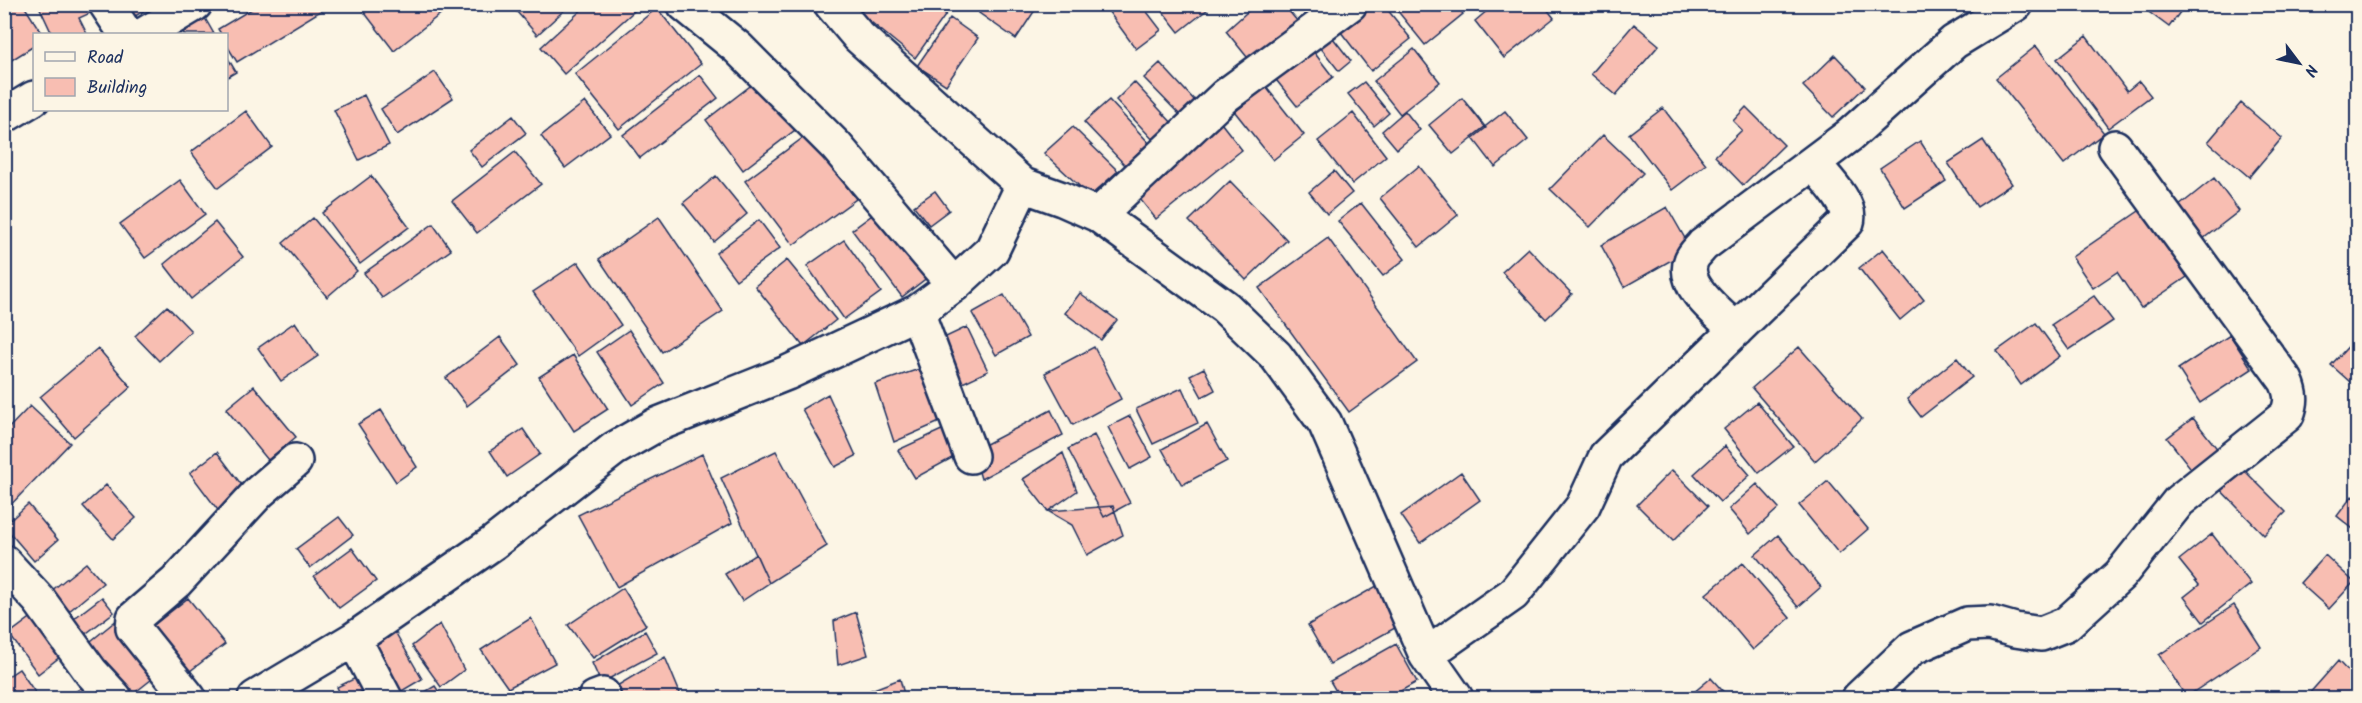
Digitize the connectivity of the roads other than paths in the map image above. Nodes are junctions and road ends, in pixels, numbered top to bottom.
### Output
1 (106, 4) edge
2 (195, 4) edge
3 (684, 4) edge
4 (831, 4) edge
5 (1350, 4) edge
6 (2016, 4) edge
7 (125, 33) edge
8 (147, 33) edge
9 (33, 99) edge
10 (4, 116) edge
11 (2115, 147) dead end
12 (1813, 163) junction
13 (1023, 185) junction
14 (1098, 215) junction
15 (954, 285) junction
16 (916, 312) junction
17 (1736, 330) junction
18 (971, 456) dead end
19 (295, 461) dead end
20 (4, 562) edge
21 (354, 639) junction
22 (1426, 655) junction
23 (115, 699) edge
24 (189, 699) edge
25 (255, 699) edge
26 (385, 699) edge
27 (1456, 699) edge
28 (1859, 699) edge

1 - 7 street
2 - 8 street
3 - 15 street
4 - 13 street
5 - 14 street
6 - 12 street
9 - 10 street
11 - 28 street
12 - 17 street
12 - 17 street
13 - 14 street
13 - 15 street
14 - 22 street
15 - 16 street
16 - 18 street
16 - 21 street
17 - 22 street
19 - 24 street
20 - 23 street
21 - 25 street
21 - 26 street
22 - 27 street

